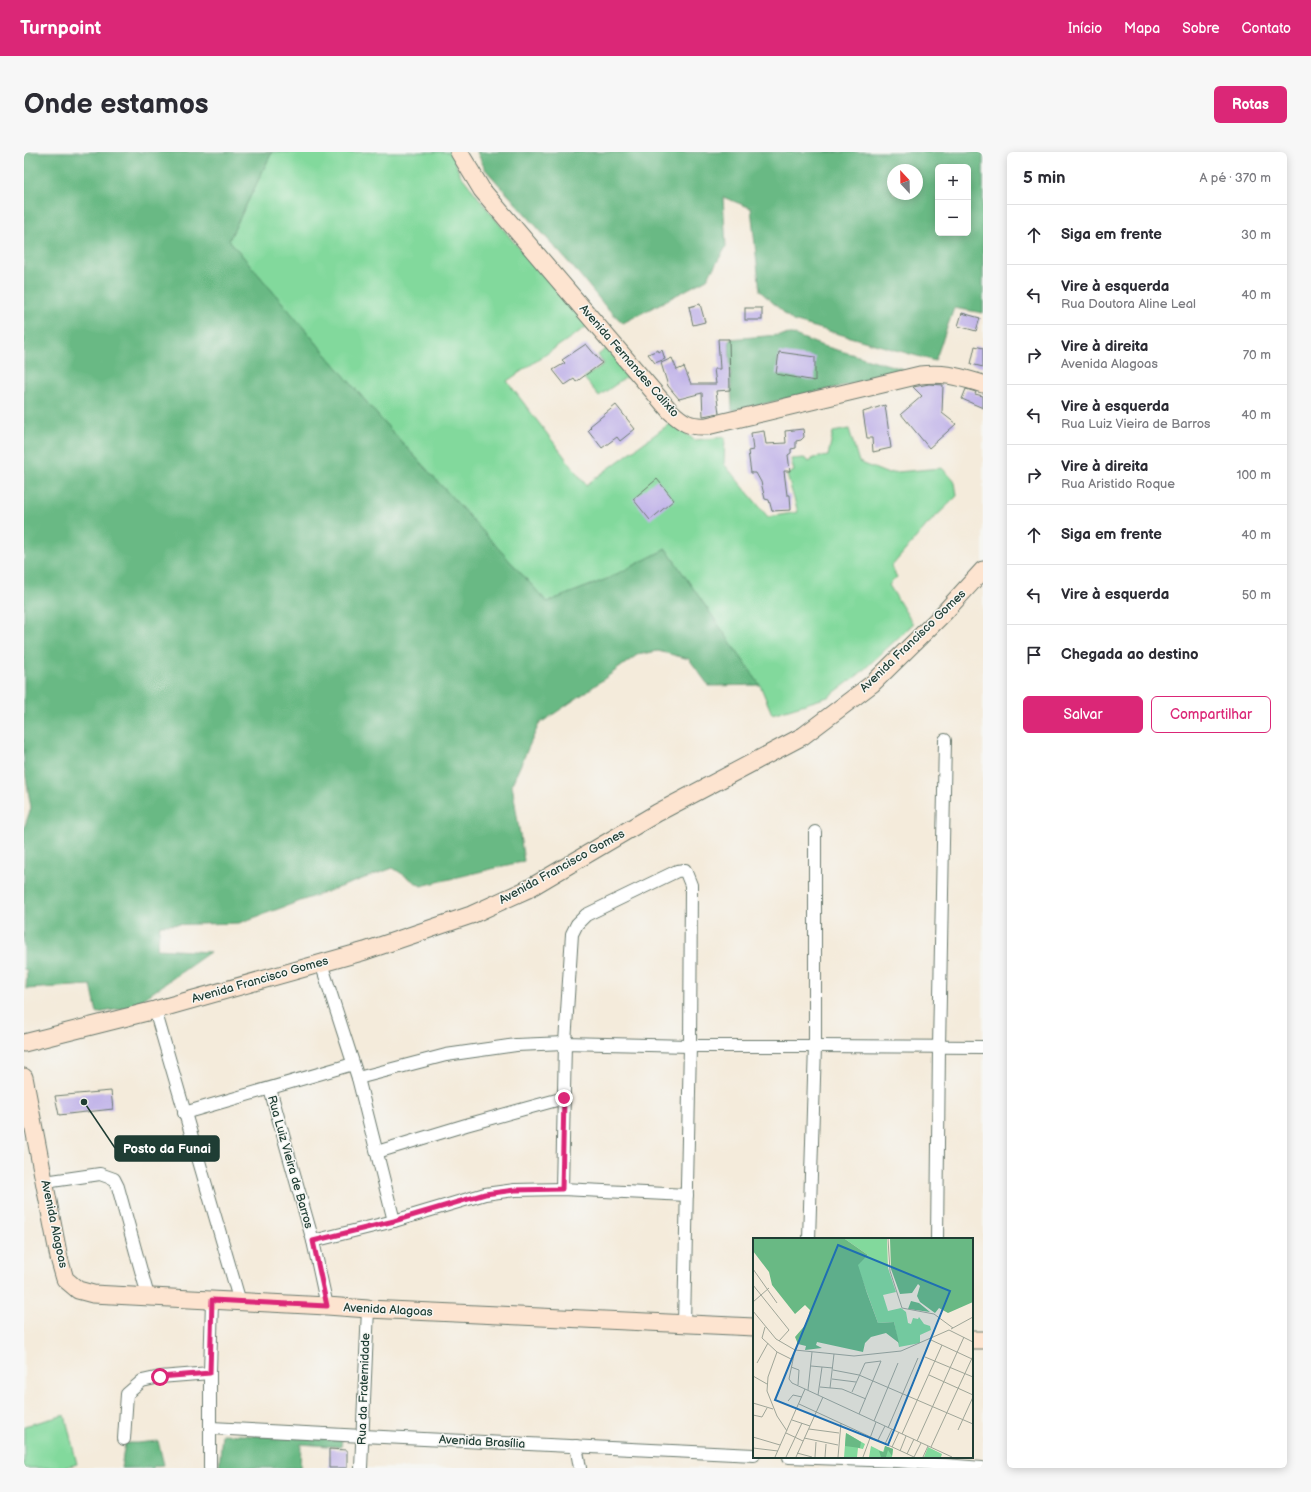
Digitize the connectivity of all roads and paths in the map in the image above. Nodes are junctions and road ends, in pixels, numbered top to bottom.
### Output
1 (459, 152) edge
2 (983, 384) edge
3 (983, 570) edge
4 (945, 740) dead end
5 (815, 832) dead end
6 (321, 963) junction
7 (154, 1010) junction
8 (24, 1043) edge
9 (565, 1043) junction
10 (690, 1046) junction
11 (815, 1046) junction
12 (939, 1047) junction
13 (983, 1047) edge
14 (353, 1064) junction
15 (24, 1077) edge
16 (358, 1078) junction
17 (270, 1089) junction
18 (564, 1098) junction
19 (184, 1113) junction
20 (28, 1125) edge
21 (377, 1152) junction
22 (45, 1182) junction
23 (562, 1189) junction
24 (687, 1195) junction
25 (394, 1221) junction
26 (809, 1238) edge
27 (937, 1238) edge
28 (313, 1241) junction
29 (148, 1296) junction
30 (212, 1300) junction
31 (240, 1302) junction
32 (327, 1306) junction
33 (368, 1309) junction
34 (684, 1324) junction
35 (753, 1327) edge
36 (210, 1373) junction
37 (211, 1428) junction
38 (362, 1436) junction
39 (124, 1439) dead end
40 (576, 1446) junction
41 (753, 1455) edge
42 (798, 1458) edge
43 (896, 1459) edge
44 (826, 1461) edge
45 (962, 1462) edge
46 (210, 1468) edge
47 (361, 1468) edge
48 (580, 1468) edge
49 (982, 1468) edge

1 - 2 street, Avenida Fernandes Calixto
3 - 6 street, Avenida Francisco Gomes
4 - 12 street
5 - 11 street
6 - 7 street, Avenida Francisco Gomes
6 - 14 street
7 - 8 street, Avenida Francisco Gomes
7 - 19 street
9 - 10 street
9 - 10 street
9 - 16 street
9 - 18 street
10 - 11 street
10 - 24 street
11 - 12 street
11 - 26 street
12 - 13 street
12 - 27 street
14 - 16 street
14 - 17 street
15 - 20 street, Avenida Alagoas
16 - 21 street
17 - 19 street
17 - 28 street, Rua Luiz Vieira de Barros
18 - 21 street
18 - 23 street
19 - 31 street
20 - 22 street, Avenida Alagoas
21 - 25 street
22 - 29 street, Avenida Alagoas
22 - 29 street
23 - 24 street
23 - 25 street
24 - 34 street
25 - 28 street
28 - 32 street, Rua Luiz Vieira de Barros
29 - 30 street, Avenida Alagoas
30 - 31 street, Avenida Alagoas
30 - 36 street
31 - 32 street, Avenida Alagoas
32 - 33 street, Avenida Alagoas
33 - 34 street, Avenida Alagoas
33 - 38 street, Rua da Fraternidade
34 - 35 street, Avenida Alagoas
36 - 37 street
36 - 39 street
37 - 38 street, Avenida Brasília
37 - 46 street
38 - 40 street, Avenida Brasília
38 - 47 street, Rua da Fraternidade
40 - 41 street, Avenida Brasília
40 - 48 street
42 - 44 street
43 - 44 street
43 - 45 street
45 - 49 street

